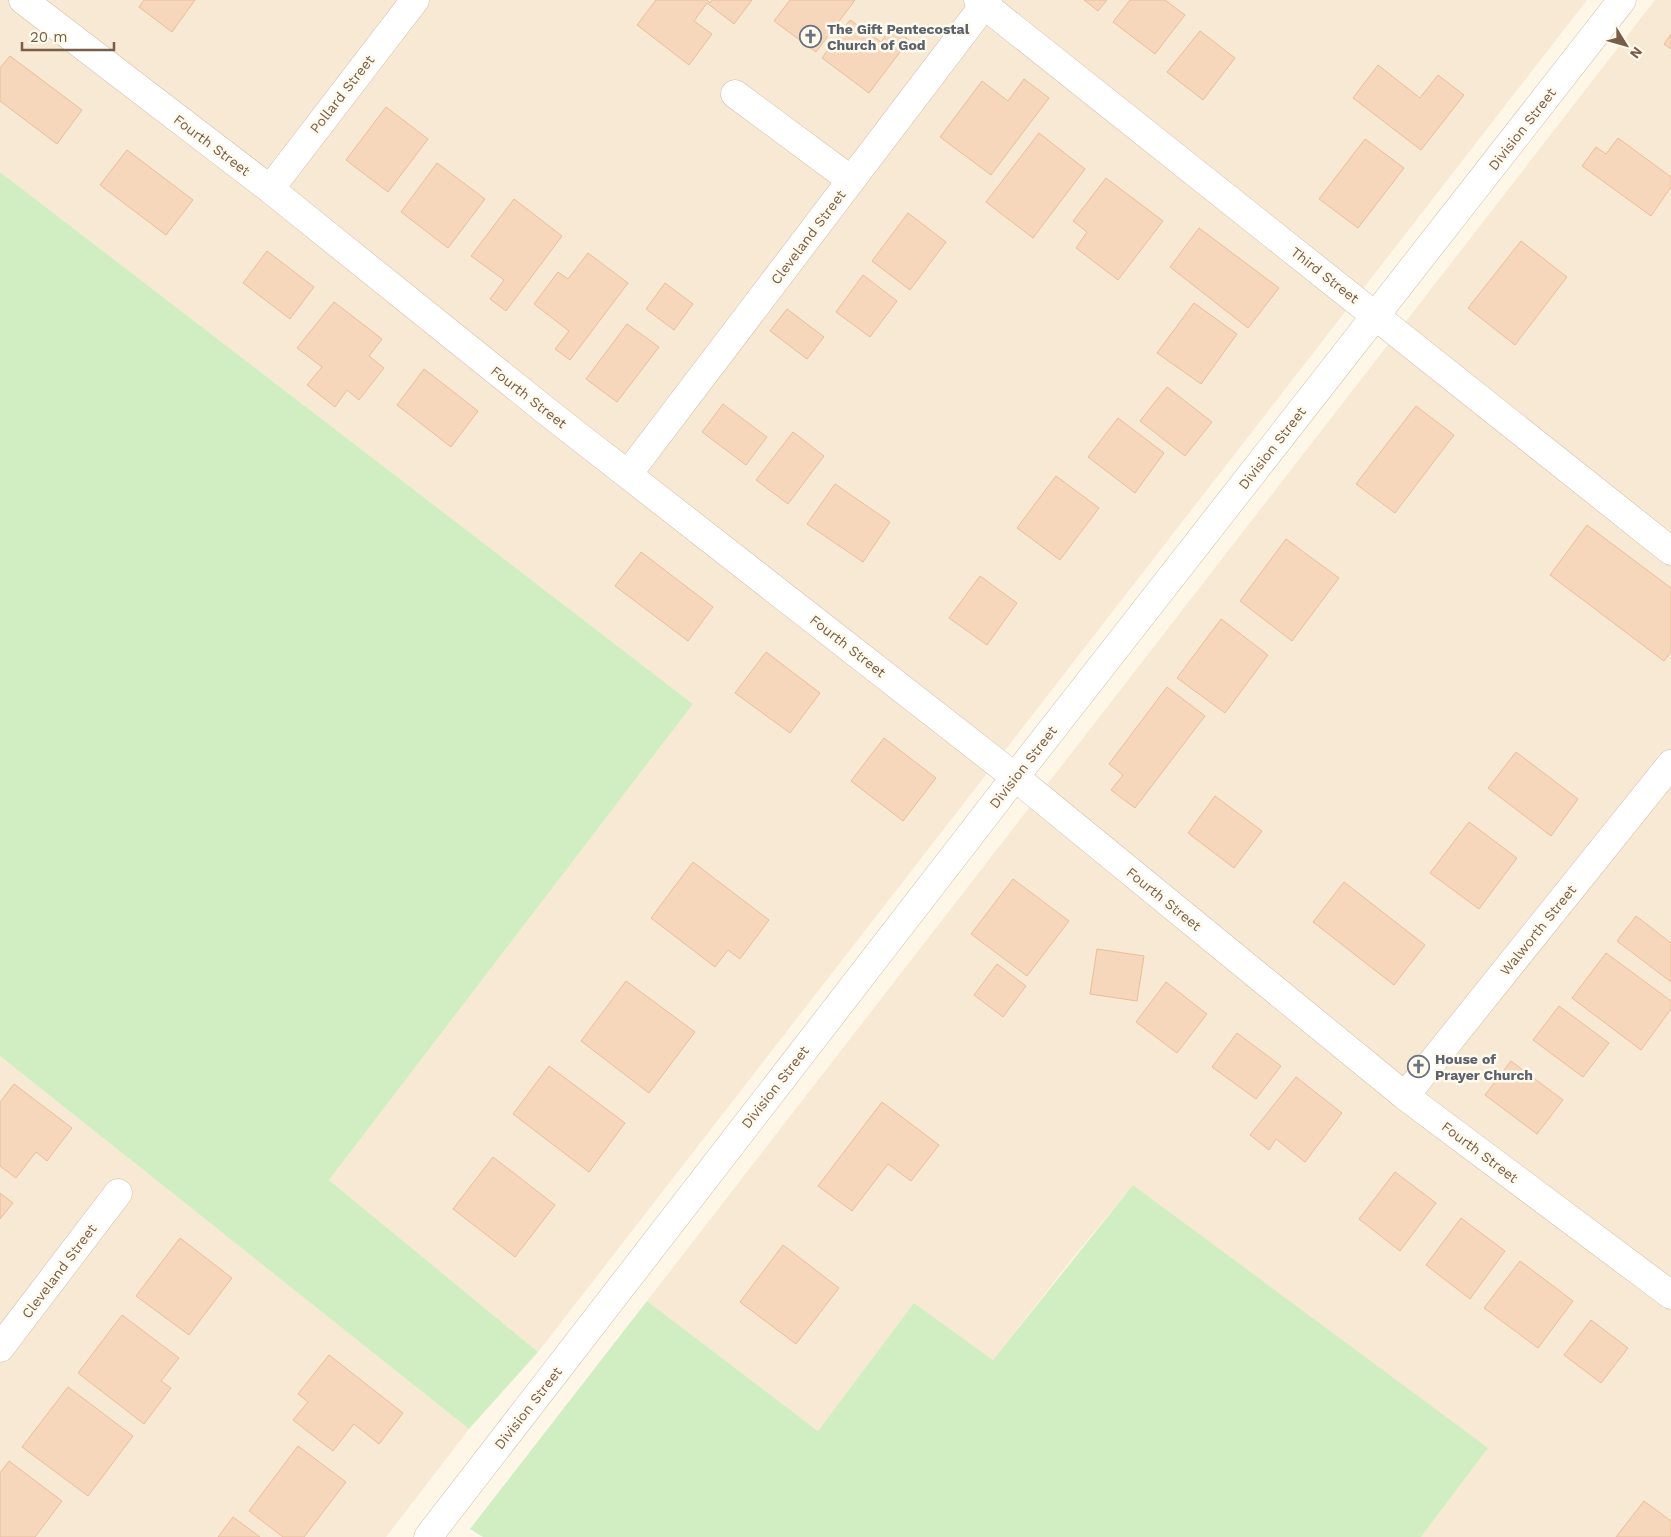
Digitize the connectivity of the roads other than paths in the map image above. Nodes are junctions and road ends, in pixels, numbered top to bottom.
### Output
1 (22, 0) edge
2 (416, 0) edge
3 (1622, 0) edge
4 (983, 2) edge
5 (735, 94) dead end
6 (851, 180) junction
7 (270, 189) junction
8 (1376, 315) junction
9 (628, 474) junction
10 (1671, 551) edge
11 (1671, 764) edge
12 (1015, 777) junction
13 (1405, 1096) junction
14 (118, 1193) dead end
15 (1671, 1295) edge
16 (0, 1348) edge
17 (428, 1537) edge

1 - 7 street, Fourth Street
2 - 7 street, Pollard Street
3 - 8 street, Division Street
4 - 6 street, Cleveland Street
4 - 8 street, Third Street
5 - 6 street
6 - 9 street, Cleveland Street
7 - 9 street, Fourth Street
8 - 10 street, Third Street
8 - 12 street, Division Street
9 - 12 street, Fourth Street
11 - 13 street, Walworth Street
12 - 13 street, Fourth Street
12 - 17 street, Division Street
13 - 15 street, Fourth Street
14 - 16 street, Cleveland Street

